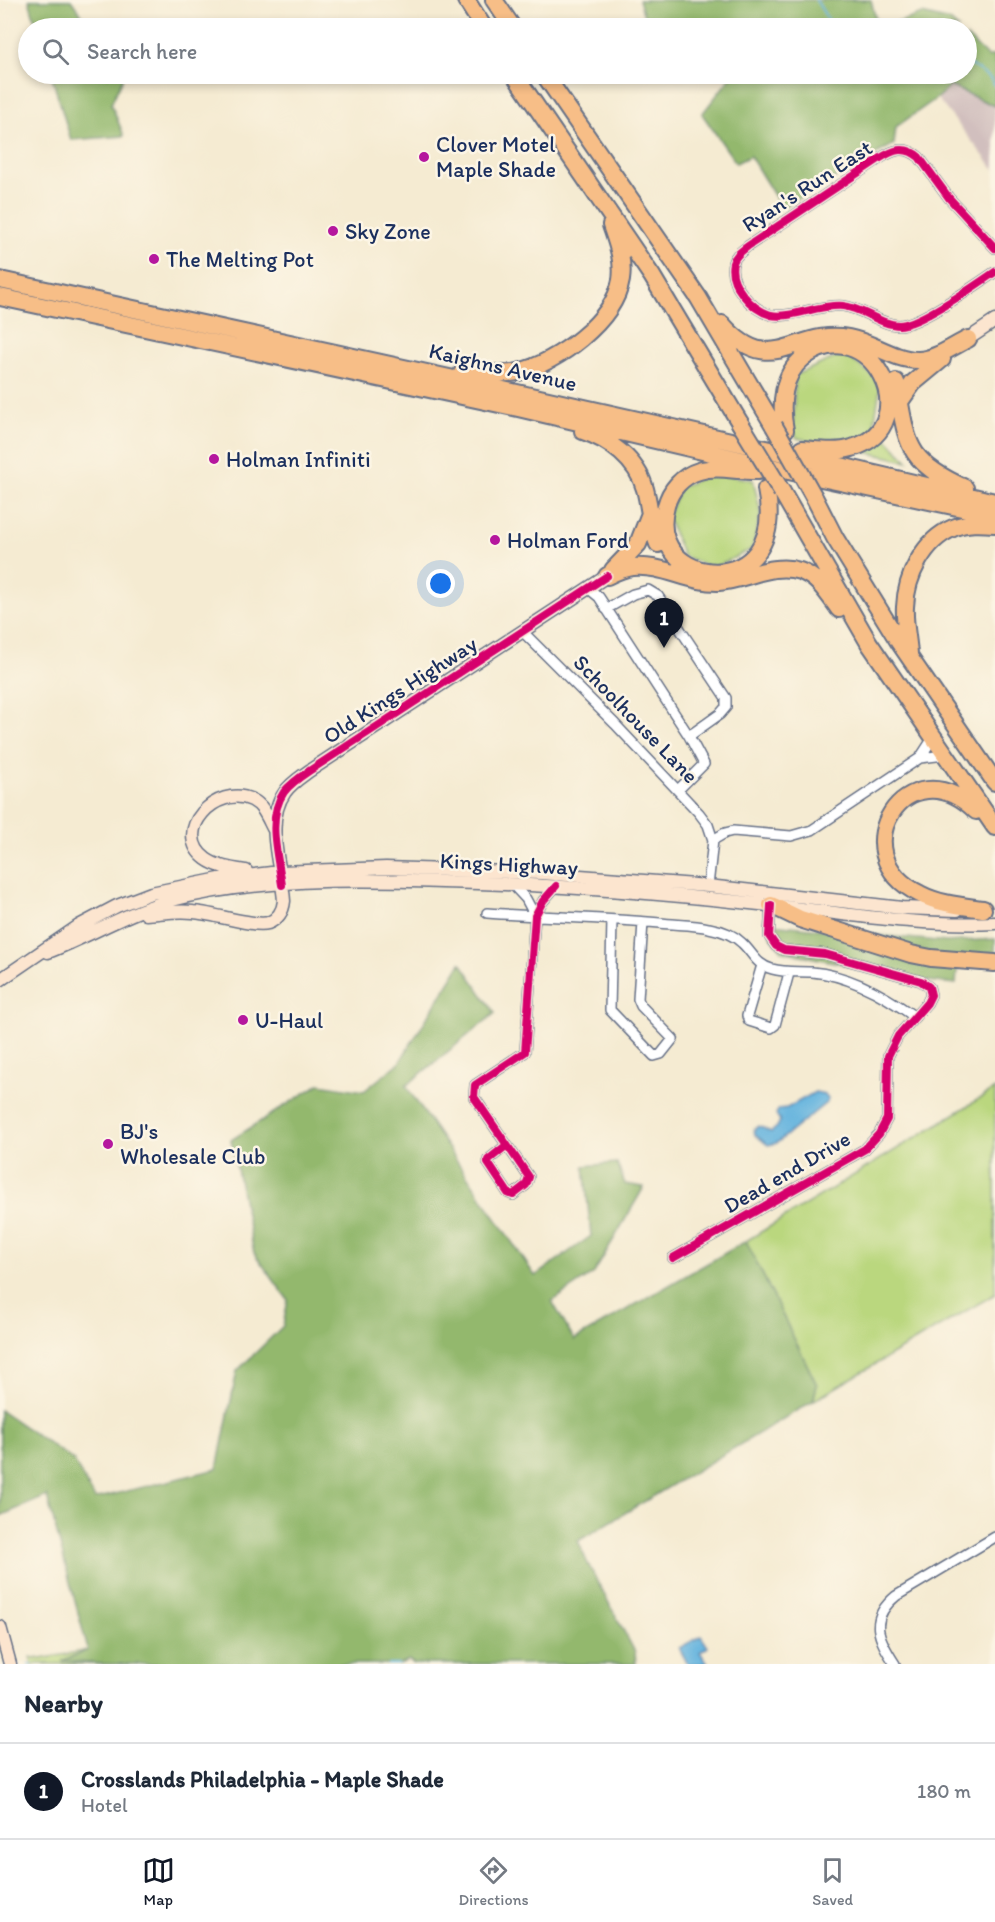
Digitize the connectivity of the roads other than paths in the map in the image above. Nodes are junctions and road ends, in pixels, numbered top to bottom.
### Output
1 (466, 0) edge
2 (494, 0) edge
3 (478, 18) edge
4 (506, 18) edge
5 (521, 84) edge
6 (551, 84) edge
7 (602, 202) junction
8 (995, 248) edge
9 (995, 272) edge
10 (0, 280) edge
11 (0, 297) edge
12 (698, 297) junction
13 (995, 321) edge
14 (968, 339) junction
15 (864, 343) junction
16 (442, 376) junction
17 (899, 403) junction
18 (531, 411) junction
19 (779, 428) junction
20 (765, 452) junction
21 (788, 464) junction
22 (774, 491) junction
23 (995, 502) edge
24 (650, 515) junction
25 (995, 515) edge
26 (995, 524) edge
27 (607, 576) junction
28 (691, 578) junction
29 (588, 588) junction
30 (606, 609) junction
31 (522, 631) junction
32 (869, 643) junction
33 (909, 658) junction
34 (689, 736) junction
35 (933, 738) junction
36 (945, 755) junction
37 (920, 758) junction
38 (992, 776) edge
39 (678, 790) junction
40 (995, 829) edge
41 (275, 832) junction
42 (713, 840) junction
43 (259, 874) junction
44 (281, 878) junction
45 (512, 884) junction
46 (556, 886) junction
47 (708, 886) junction
48 (771, 905) junction
49 (982, 909) joint
50 (487, 914) dead end
51 (127, 915) junction
52 (535, 916) junction
53 (612, 920) junction
54 (643, 922) junction
55 (995, 923) edge
56 (33, 958) junction
57 (995, 963) edge
58 (762, 965) junction
59 (789, 973) junction
60 (0, 980) edge
61 (915, 1017) junction
62 (507, 1145) junction
63 (673, 1258) dead end
64 (995, 1537) edge
65 (0, 1627) edge
66 (10, 1664) edge
67 (895, 1664) edge

1 - 3 highway
2 - 4 highway
5 - 7 highway
6 - 12 highway
7 - 16 highway
7 - 20 highway, bridge
8 - 9 street, Ryan's Run East
10 - 16 highway, Kaighns Avenue
11 - 18 highway, Kaighns Avenue
12 - 15 highway
12 - 19 highway
13 - 14 main road
14 - 15 highway
14 - 17 highway
15 - 17 highway
16 - 20 highway, Kaighns Avenue
17 - 23 highway
18 - 21 highway, Kaighns Avenue
18 - 24 highway
19 - 20 highway
19 - 21 highway, bridge
20 - 22 highway
20 - 23 highway, Kaighns Avenue
21 - 22 highway
21 - 25 highway, Kaighns Avenue
21 - 33 highway, bridge
22 - 32 highway
24 - 27 highway
24 - 28 highway
26 - 33 highway
27 - 28 highway
27 - 29 main road, Old Kings Highway
28 - 32 highway
29 - 30 street
29 - 31 main road, Old Kings Highway
30 - 34 street
30 - 34 street
31 - 39 street, Schoolhouse Lane
31 - 41 main road, Old Kings Highway
32 - 35 highway
33 - 38 highway
34 - 39 street
35 - 36 highway
35 - 37 street
36 - 37 street
36 - 40 highway
37 - 42 street
39 - 42 street, Schoolhouse Lane
40 - 49 highway
41 - 43 main road
41 - 44 main road, Old Kings Highway
42 - 47 street
43 - 44 main road, Kings Highway
43 - 56 main road, Kings Highway
44 - 45 main road, Kings Highway
44 - 47 main road, Kings Highway
44 - 51 main road, Kings Highway
44 - 51 main road, Old Kings Highway
45 - 46 main road, Kings Highway
45 - 52 street
46 - 48 main road, Kings Highway
46 - 52 street
47 - 49 main road, Kings Highway
48 - 55 main road, Kings Highway
48 - 57 highway
48 - 61 street, Dead end Drive
50 - 52 street
51 - 56 main road, Kings Highway
52 - 53 street
52 - 62 street
53 - 54 street
53 - 54 street
54 - 58 street
56 - 60 main road, Kings Highway
58 - 59 street
58 - 59 street
59 - 61 street
61 - 63 street, Dead end Drive
62 - 62 street
64 - 67 street
65 - 66 main road

